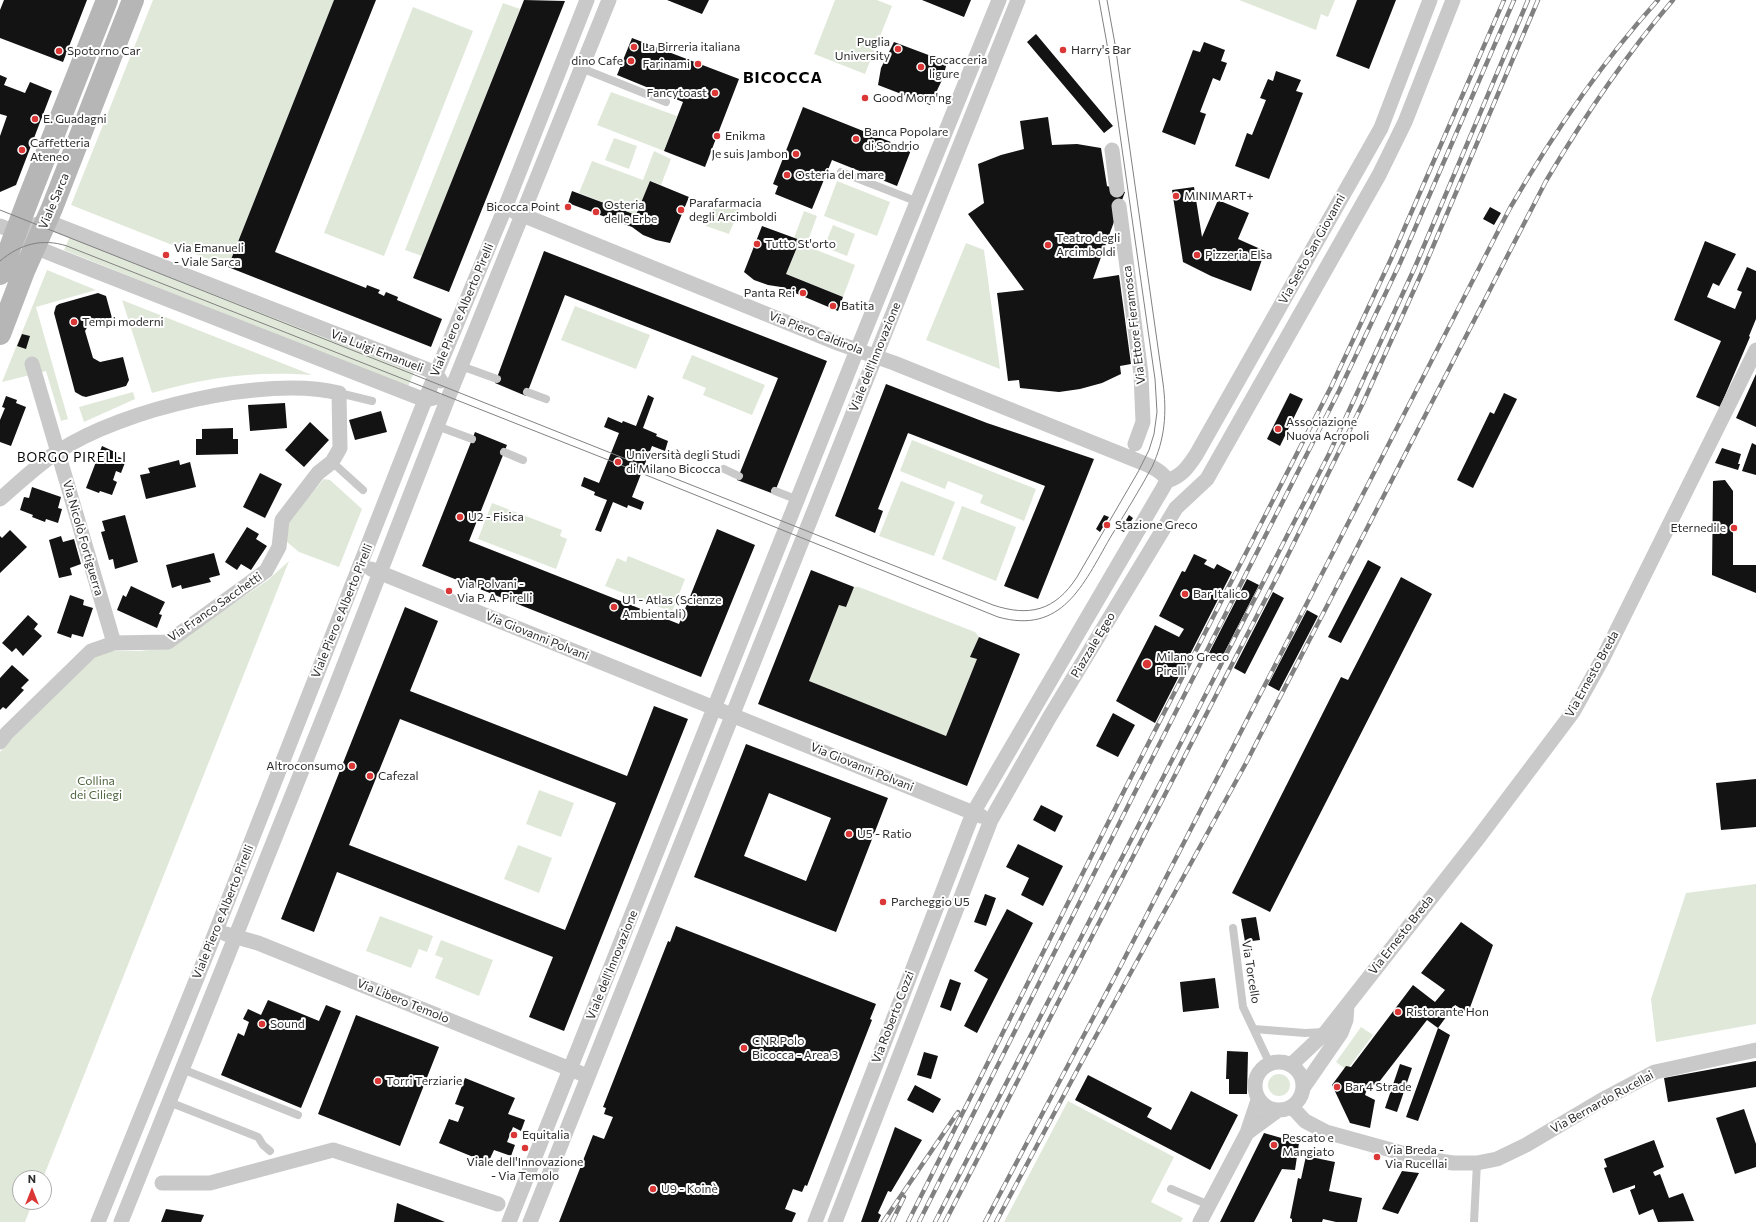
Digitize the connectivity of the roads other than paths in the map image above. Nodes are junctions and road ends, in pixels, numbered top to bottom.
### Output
1 (107, 0) edge
2 (133, 0) edge
3 (587, 0) edge
4 (609, 0) edge
5 (999, 0) edge
6 (1018, 0) edge
7 (1430, 0) edge
8 (1453, 0) edge
9 (581, 68) junction
10 (666, 102) dead end
11 (1112, 150) dead end
12 (841, 172) dead end
13 (1117, 190) dead end
14 (918, 202) junction
15 (1119, 206) dead end
16 (504, 208) junction
17 (523, 215) junction
18 (46, 221) junction
19 (5, 235) edge
20 (34, 247) junction
21 (0, 274) edge
22 (0, 334) edge
23 (858, 350) junction
24 (1756, 350) edge
25 (875, 356) junction
26 (32, 364) dead end
27 (461, 366) junction
28 (436, 374) junction
29 (497, 379) dead end
30 (528, 392) dead end
31 (339, 393) junction
32 (450, 393) junction
33 (546, 399) dead end
34 (425, 400) junction
35 (372, 401) dead end
36 (437, 426) junction
37 (472, 439) dead end
38 (1135, 444) dead end
39 (58, 451) junction
40 (504, 452) dead end
41 (523, 460) dead end
42 (332, 462) junction
43 (724, 469) dead end
44 (739, 476) dead end
45 (1206, 479) joint
46 (1168, 481) junction
47 (363, 490) dead end
48 (775, 490) dead end
49 (0, 499) edge
50 (798, 500) junction
51 (360, 565) junction
52 (380, 573) junction
53 (114, 643) junction
54 (715, 708) junction
55 (732, 715) junction
56 (0, 742) edge
57 (973, 813) junction
58 (991, 820) junction
59 (1233, 928) dead end
60 (216, 930) junction
61 (234, 937) junction
62 (1347, 1004) junction
63 (1254, 1028) junction
64 (1326, 1032) junction
65 (1756, 1050) edge
66 (1269, 1062) junction
67 (1292, 1064) junction
68 (182, 1069) junction
69 (570, 1069) junction
70 (588, 1077) junction
71 (1303, 1088) junction
72 (1258, 1100) junction
73 (169, 1102) junction
74 (1292, 1107) junction
75 (1277, 1110) junction
76 (298, 1115) dead end
77 (1247, 1133) junction
78 (270, 1151) dead end
79 (1476, 1164) junction
80 (162, 1183) dead end
81 (1171, 1189) dead end
82 (498, 1204) dead end
83 (1209, 1205) junction
84 (98, 1222) edge
85 (122, 1222) edge
86 (509, 1222) edge
87 (530, 1222) edge
88 (815, 1222) edge
89 (835, 1222) edge
90 (1200, 1222) edge
91 (1474, 1222) edge

1 - 19 street, Viale Sarca
2 - 18 street, Viale Sarca
3 - 16 street, Viale Piero e Alberto Pirelli
4 - 9 street, Viale Piero e Alberto Pirelli
5 - 14 street, Viale dell'Innovazione
6 - 25 street, Viale dell'Innovazione
7 - 46 street, Via Sesto San Giovanni
8 - 45 street, Via Sesto San Giovanni
9 - 10 lane
9 - 17 street, Viale Piero e Alberto Pirelli
11 - 13 street
12 - 14 lane
14 - 23 street, Viale dell'Innovazione
15 - 38 street, Via Ettore Fieramosca
16 - 17 street, Via Piero Caldirola
16 - 28 street, Viale Piero e Alberto Pirelli
17 - 23 street, Via Piero Caldirola
17 - 27 street, Viale Piero e Alberto Pirelli
18 - 19 street
18 - 20 street, Viale Sarca
18 - 28 street, Via Luigi Emanueli
19 - 20 street
19 - 21 street, Viale Sarca
20 - 22 street, Viale Sarca
20 - 34 street
23 - 25 street, Via Piero Caldirola
23 - 50 street, Viale dell'Innovazione
24 - 62 street, Via Ernesto Breda
25 - 46 street, Via Piero Caldirola
25 - 55 street, Viale dell'Innovazione
26 - 39 street, Via Nicolò Fortiguerra
27 - 29 lane
27 - 32 street, Viale Piero e Alberto Pirelli
28 - 32 street, Via Luigi Emanueli
28 - 34 street, Viale Piero e Alberto Pirelli
30 - 33 lane
31 - 35 lane
31 - 39 street
31 - 42 street, Via Franco Sacchetti
32 - 34 street
32 - 36 street, Viale Piero e Alberto Pirelli
34 - 51 street, Viale Piero e Alberto Pirelli
36 - 37 lane
36 - 52 street, Viale Piero e Alberto Pirelli
39 - 49 street
39 - 53 street, Via Nicolò Fortiguerra
40 - 41 lane
42 - 47 lane
42 - 53 street, Via Franco Sacchetti
43 - 44 lane
45 - 58 street, Piazzale Egeo
46 - 57 street, Piazzale Egeo
48 - 50 lane
50 - 54 street, Viale dell'Innovazione
51 - 52 street, Via Giovanni Polvani
51 - 60 street, Viale Piero e Alberto Pirelli
52 - 54 street, Via Giovanni Polvani
52 - 61 street, Viale Piero e Alberto Pirelli
53 - 56 street, Via Franco Sacchetti
54 - 55 street
54 - 69 street, Viale dell'Innovazione
55 - 57 street, Via Giovanni Polvani
55 - 70 street, Viale dell'Innovazione
57 - 58 street, Via Giovanni Polvani
57 - 88 street, Via Roberto Cozzi
58 - 89 street, Via Roberto Cozzi
59 - 63 lane, Via Torcello
60 - 61 street, Via Libero Temolo
60 - 84 street, Viale Piero e Alberto Pirelli
61 - 68 street, Viale Piero e Alberto Pirelli
61 - 69 street, Via Libero Temolo
62 - 64 street, Via Ernesto Breda
62 - 71 street
63 - 64 lane
63 - 66 lane, Via Torcello
64 - 67 street, Via Ernesto Breda
65 - 79 street, Via Bernardo Rucellai
66 - 67 street
66 - 72 street
67 - 71 street
68 - 73 street, Viale Piero e Alberto Pirelli
68 - 76 lane
69 - 70 street, Via Libero Temolo
69 - 86 street, Viale dell'Innovazione
70 - 87 street, Viale dell'Innovazione
71 - 74 street
72 - 75 street
72 - 77 street
73 - 78 lane
73 - 85 street, Viale Piero e Alberto Pirelli
74 - 75 street
74 - 79 street, Via Bernardo Rucellai
75 - 77 street
77 - 83 street
79 - 91 lane
80 - 82 street
81 - 83 lane
83 - 90 street

